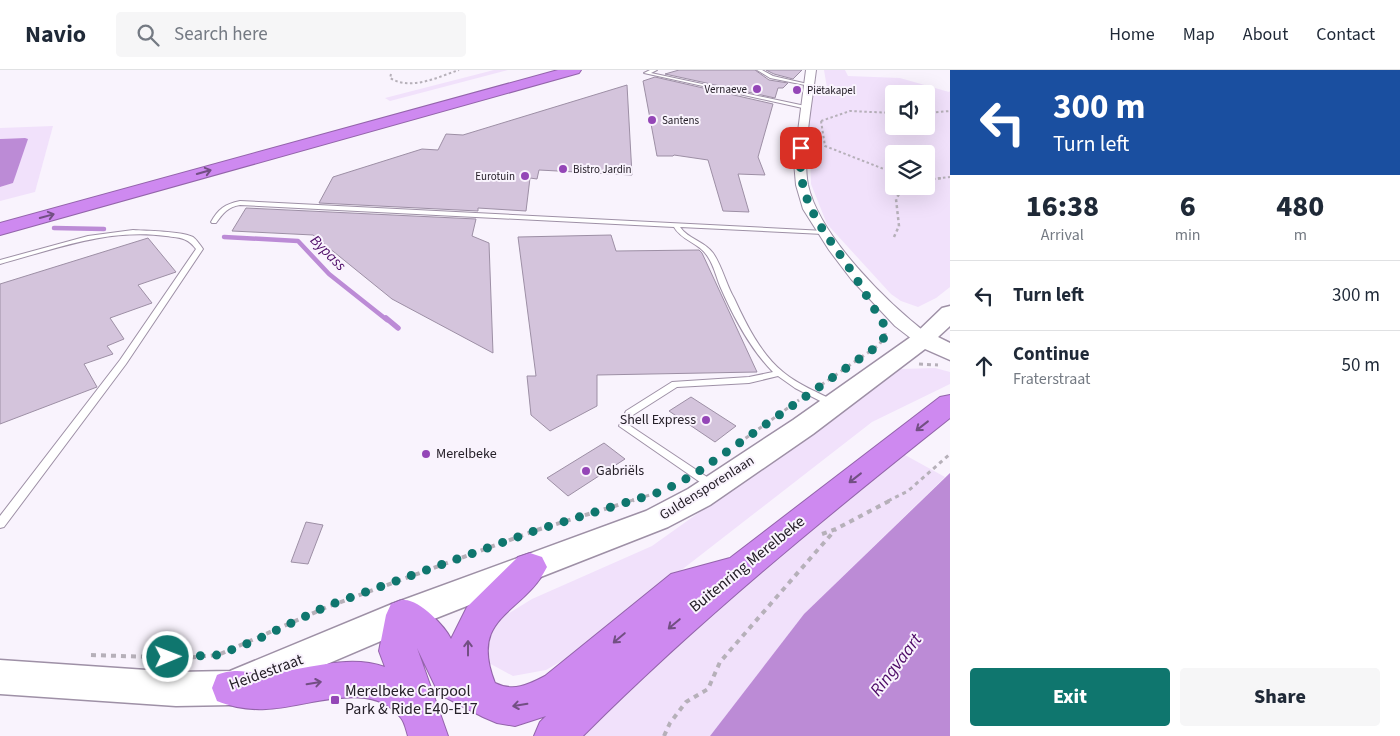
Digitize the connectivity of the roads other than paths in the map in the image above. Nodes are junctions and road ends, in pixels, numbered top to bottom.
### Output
1 (535, 70) edge
2 (574, 70) edge
3 (655, 70) edge
4 (759, 70) edge
5 (811, 70) edge
6 (810, 85) junction
7 (807, 107) junction
8 (0, 214) edge
9 (214, 222) dead end
10 (676, 225) junction
11 (0, 229) edge
12 (824, 232) junction
13 (0, 262) edge
14 (950, 314) edge
15 (923, 339) junction
16 (950, 352) edge
17 (779, 373) junction
18 (822, 398) junction
19 (950, 404) edge
20 (704, 480) junction
21 (0, 524) edge
22 (530, 567) junction
23 (738, 570) junction
24 (404, 615) junction
25 (0, 678) edge
26 (231, 688) junction
27 (480, 695) junction
28 (424, 722) edge
29 (554, 736) edge

1 - 8 highway
11 -> 2 highway
3 - 7 lane
4 - 6 lane
5 - 6 street
6 - 7 street
7 - 12 street
9 - 10 lane
10 - 12 lane
10 - 17 lane
12 - 15 street
13 - 21 lane
14 - 15 main road, Guldensporenlaan
15 - 16 main road
15 - 18 main road, Guldensporenlaan
17 - 18 lane
17 - 20 lane
18 - 20 main road, Guldensporenlaan
19 -> 23 highway, Buitenring Merelbeke
20 - 22 main road, Guldensporenlaan
22 - 24 main road, Guldensporenlaan
27 -> 22 highway
23 -> 27 highway
23 -> 29 highway, Buitenring Merelbeke
24 - 26 main road, Heidestraat
24 - 27 highway
24 - 28 highway
25 - 26 main road, Heidestraat
26 -> 28 highway

